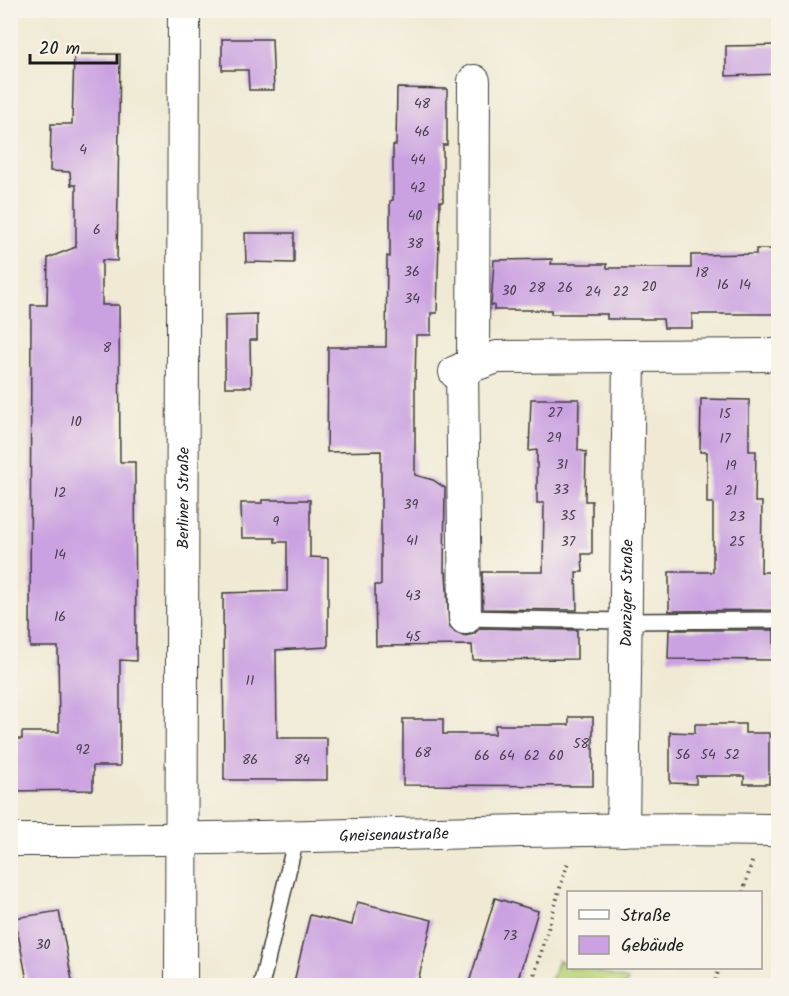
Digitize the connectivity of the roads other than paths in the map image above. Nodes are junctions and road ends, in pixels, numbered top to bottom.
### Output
1 (184, 10) edge
2 (474, 81) dead end
3 (628, 356) junction
4 (778, 356) edge
5 (460, 370) junction
6 (465, 618) joint
7 (778, 620) edge
8 (624, 621) junction
9 (623, 830) junction
10 (778, 830) edge
11 (296, 838) junction
12 (10, 840) edge
13 (182, 840) junction
14 (181, 986) edge
15 (261, 986) edge

1 - 13 street, Berliner Straße
2 - 5 street
3 - 4 street
3 - 5 street
3 - 8 street, Danziger Straße
5 - 6 street
6 - 8 lane
7 - 8 lane
8 - 9 street, Danziger Straße
9 - 10 street, Gneisenaustraße
9 - 11 street, Gneisenaustraße
11 - 13 street, Gneisenaustraße
11 - 15 lane
12 - 13 street, Gneisenaustraße
13 - 14 street, Berliner Straße

